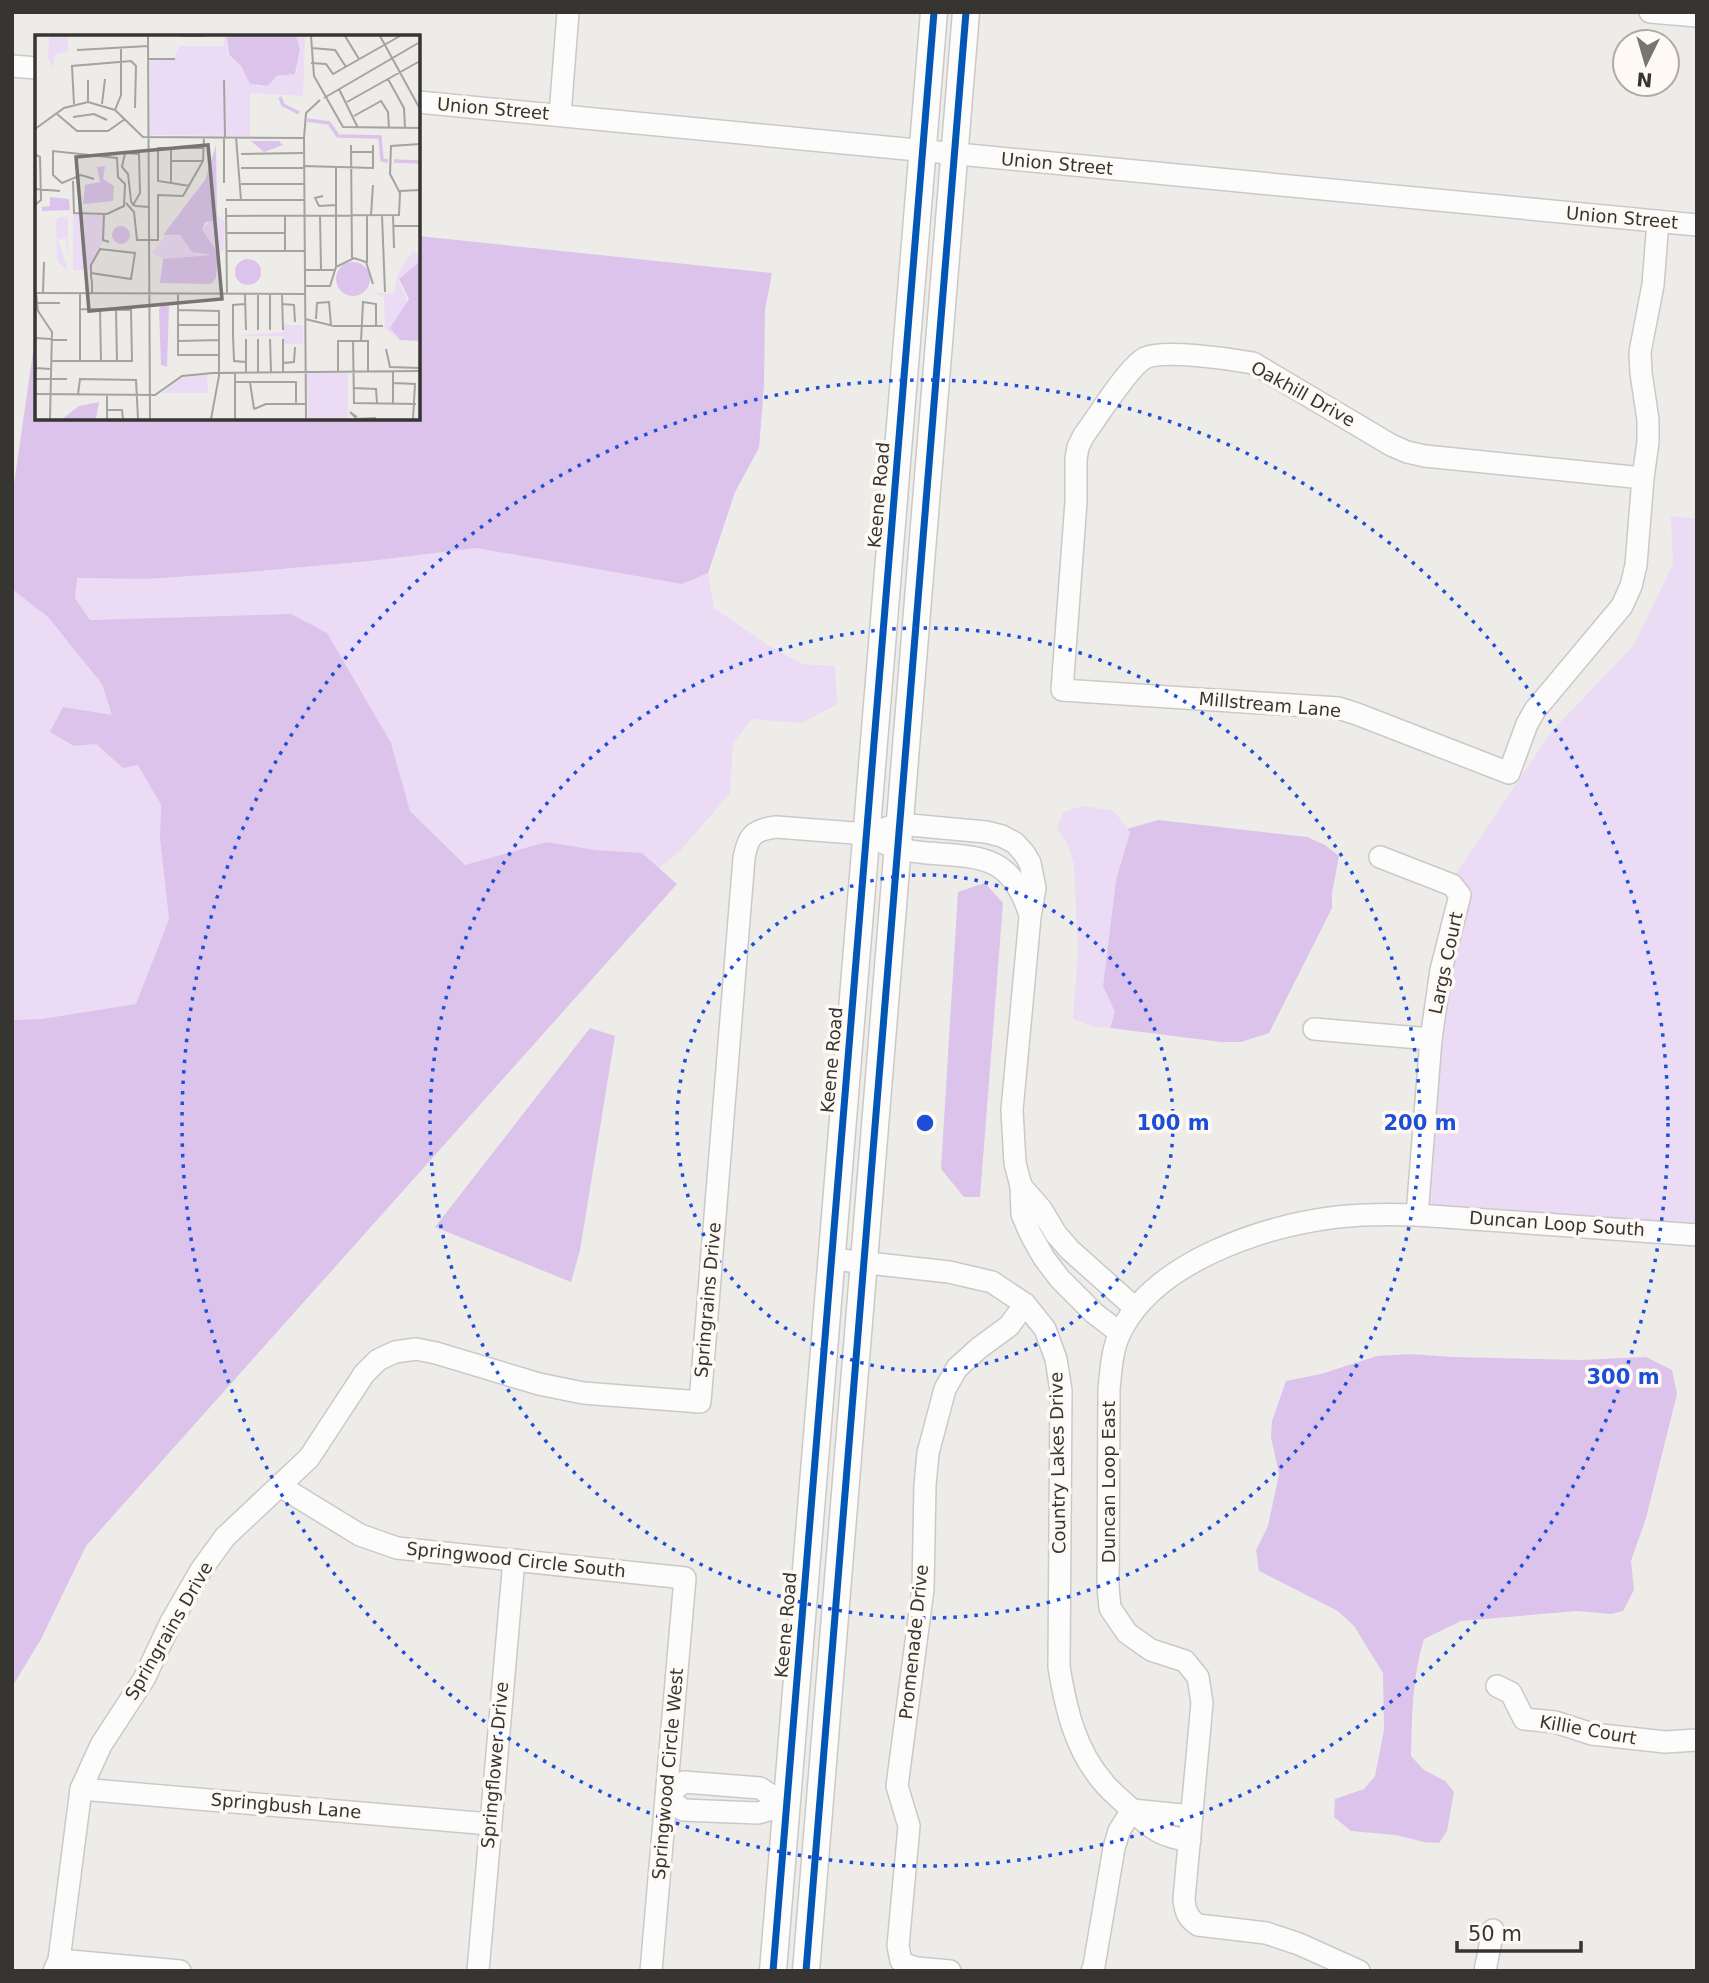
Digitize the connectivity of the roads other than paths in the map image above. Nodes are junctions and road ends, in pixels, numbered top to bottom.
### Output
1 (568, 12) edge
2 (934, 12) edge
3 (948, 12) edge
4 (965, 12) edge
5 (1650, 12) edge
6 (1697, 16) edge
7 (12, 66) edge
8 (35, 68) edge
9 (420, 102) edge
10 (560, 115) junction
11 (922, 151) junction
12 (954, 155) junction
13 (1658, 221) junction
14 (1697, 225) edge
15 (930, 441) junction
16 (1643, 478) junction
17 (1062, 690) joint
18 (899, 824) junction
19 (867, 834) junction
20 (898, 850) junction
21 (1380, 857) dead end
22 (1030, 917) junction
23 (1314, 1029) dead end
24 (1431, 1039) junction
25 (1021, 1186) junction
26 (1417, 1214) junction
27 (1697, 1235) edge
28 (832, 1259) junction
29 (864, 1262) junction
30 (1089, 1269) junction
31 (1071, 1290) junction
32 (1026, 1304) junction
33 (1135, 1308) junction
34 (1119, 1333) junction
35 (279, 1486) junction
36 (514, 1560) junction
37 (685, 1578) joint
38 (1497, 1686) dead end
39 (1697, 1740) edge
40 (82, 1789) junction
41 (666, 1796) junction
42 (786, 1805) junction
43 (1132, 1810) junction
44 (1192, 1816) junction
45 (490, 1824) junction
46 (1190, 1840) junction
47 (780, 1880) junction
48 (1493, 1930) dead end
49 (58, 1967) edge
50 (180, 1971) edge
51 (478, 1971) edge
52 (651, 1971) edge
53 (773, 1971) edge
54 (787, 1971) edge
55 (806, 1971) edge
56 (950, 1971) edge
57 (1092, 1971) edge
58 (1359, 1971) edge
59 (1485, 1971) edge

1 - 10 street
2 - 11 main road, Keene Road
3 - 12 main road
4 - 12 main road
5 - 6 street
7 - 8 street
9 - 10 street, Union Street
10 - 11 street, Union Street
11 - 12 street, Union Street
11 - 15 main road
11 - 19 main road, Keene Road
12 - 13 street, Union Street
12 - 15 main road
13 - 14 street, Union Street
13 - 16 street
15 - 18 main road
16 - 17 street, Millstream Lane
16 - 17 street, Oakhill Drive
18 - 19 street
18 - 20 main road
18 - 22 street
19 - 20 street
19 - 28 main road, Keene Road
19 - 35 street, Springrains Drive
20 - 22 street
20 - 29 main road
21 - 24 street, Largs Court
22 - 25 street
23 - 24 street, Largs Court
24 - 26 street, Largs Court
25 - 30 street
25 - 31 street
26 - 27 street, Duncan Loop South
26 - 33 street, Duncan Loop East
28 - 29 street, Country Lakes Drive
28 - 42 main road, Keene Road
29 - 32 street, Country Lakes Drive
29 - 55 main road
30 - 31 street
30 - 33 street
31 - 34 street
32 - 43 street, Country Lakes Drive
32 - 56 street, Promenade Drive
33 - 34 street, Duncan Loop East
34 - 44 street, Duncan Loop East
35 - 36 street, Springwood Circle South
35 - 40 street, Springrains Drive
36 - 37 street, Springwood Circle South
36 - 45 street, Springflower Drive
37 - 41 street, Springwood Circle West
38 - 39 street, Killie Court
40 - 45 street, Springbush Lane
40 - 49 street, Springrains Drive
41 - 42 street
41 - 52 street, Springwood Circle West
42 - 47 main road, Keene Road
43 - 44 street
43 - 46 street, Country Lakes Drive
43 - 57 street
44 - 46 street, Duncan Loop East
45 - 51 street, Springflower Drive
46 - 58 street, Duncan Loop East
47 - 53 main road, Keene Road
47 - 54 main road
48 - 59 street
49 - 50 street

